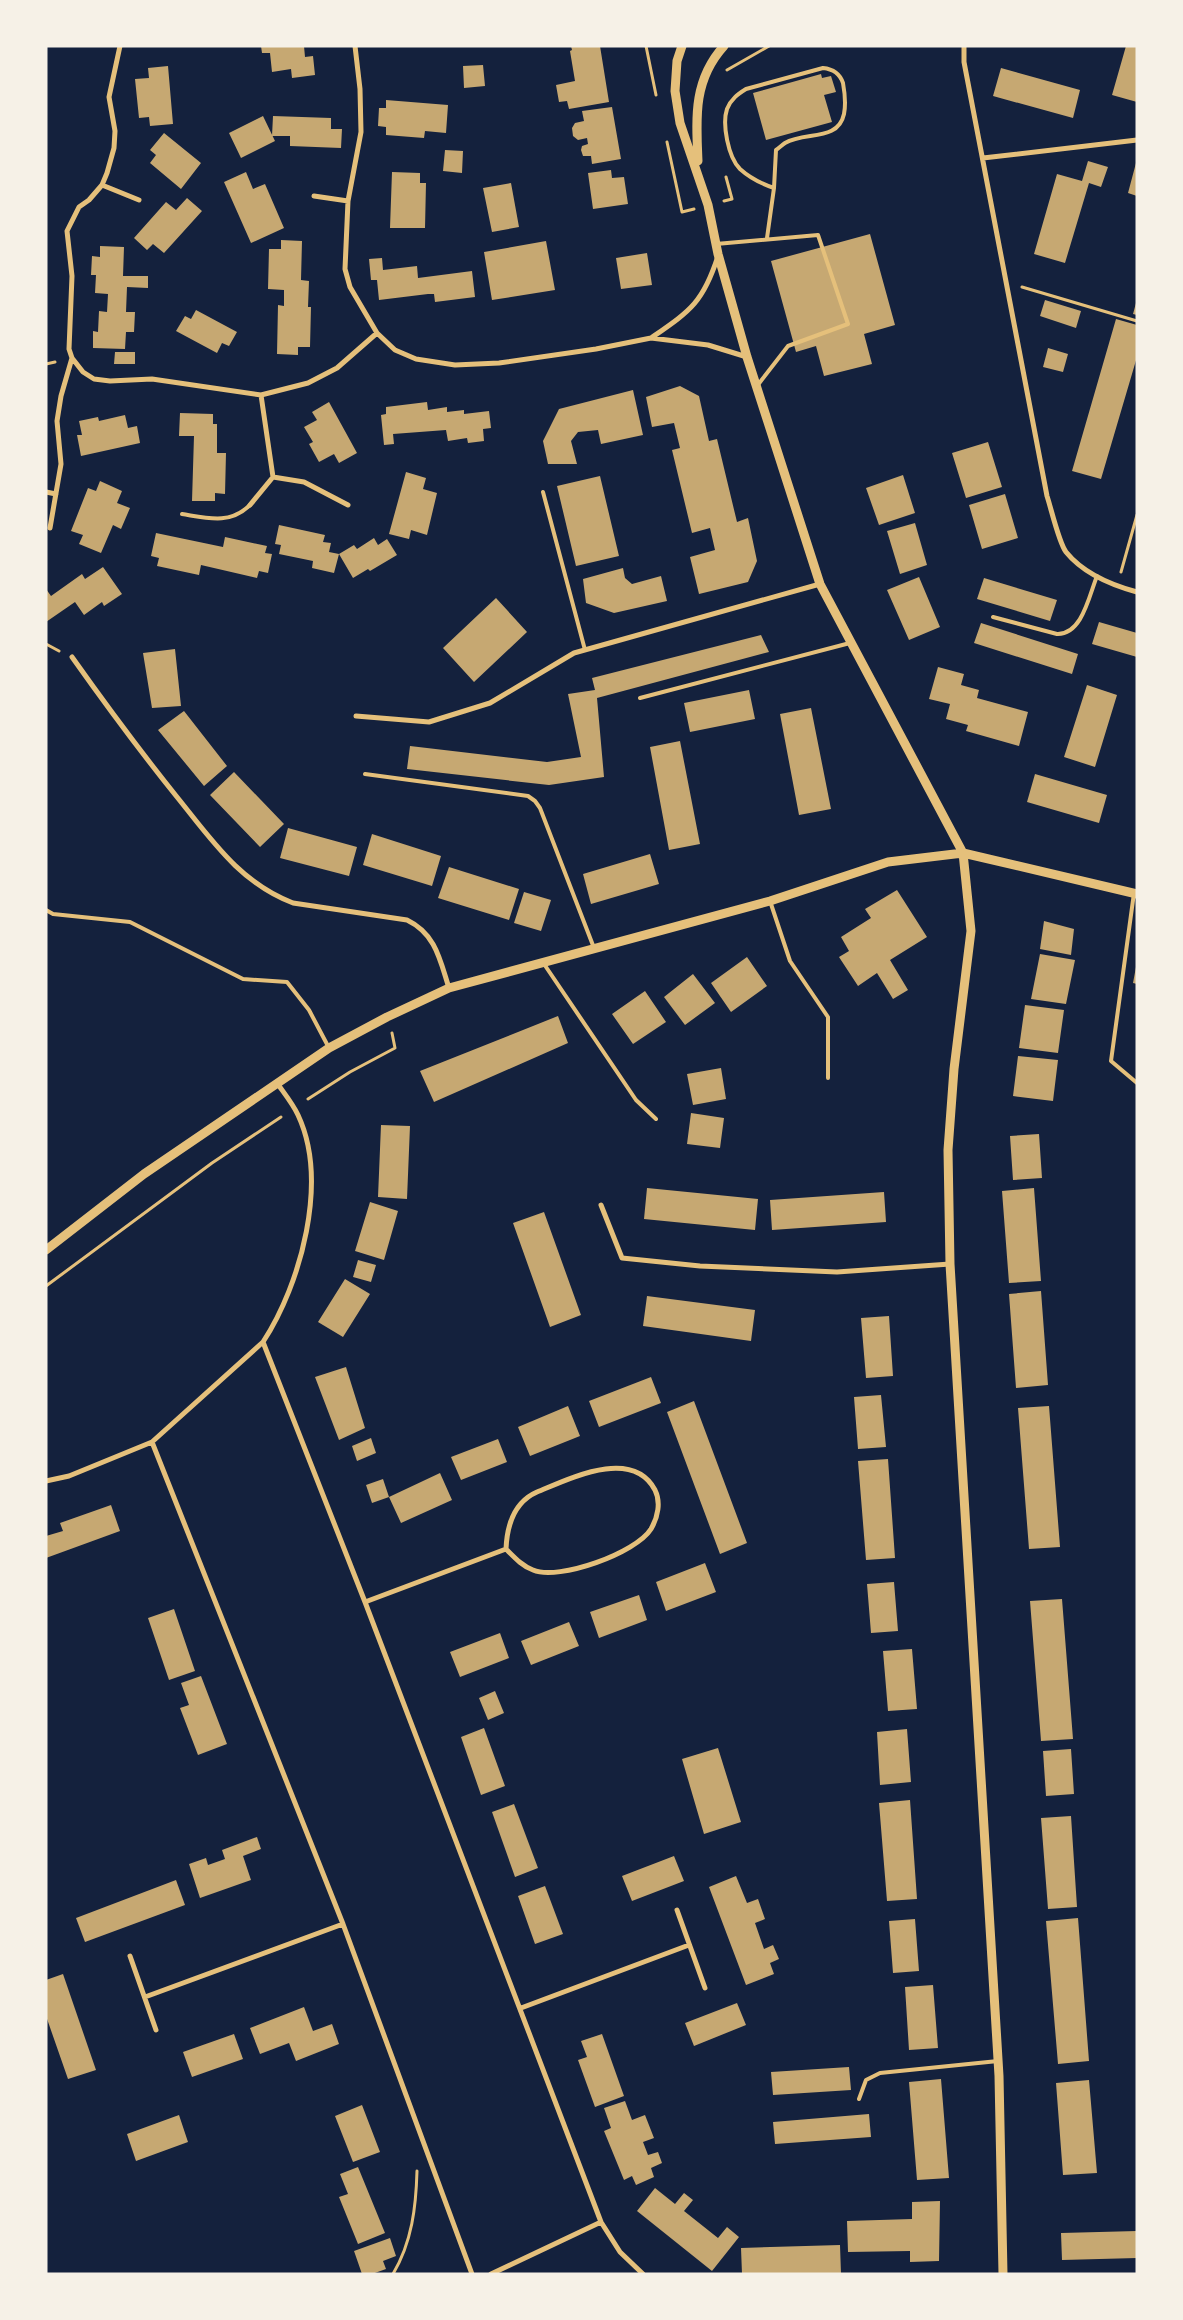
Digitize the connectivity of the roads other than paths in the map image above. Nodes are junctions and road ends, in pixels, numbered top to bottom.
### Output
1 (120, 46) edge
2 (355, 46) edge
3 (682, 46) edge
4 (724, 46) edge
5 (964, 46) edge
6 (1137, 140) edge
7 (983, 158) junction
8 (698, 171) junction
9 (102, 185) junction
10 (774, 188) junction
11 (314, 196) dead end
12 (139, 200) dead end
13 (348, 201) junction
14 (767, 238) junction
15 (716, 244) junction
16 (718, 254) junction
17 (377, 333) junction
18 (651, 338) junction
19 (747, 357) junction
20 (72, 358) junction
21 (757, 387) junction
22 (262, 395) junction
23 (273, 477) junction
24 (46, 492) edge
25 (543, 492) dead end
26 (56, 494) junction
27 (250, 505) joint
28 (348, 505) dead end
29 (182, 514) dead end
30 (50, 528) dead end
31 (1097, 576) junction
32 (820, 584) junction
33 (1137, 592) edge
34 (993, 617) dead end
35 (851, 642) junction
36 (585, 650) junction
37 (72, 657) dead end
38 (640, 698) dead end
39 (356, 716) dead end
40 (365, 774) dead end
41 (963, 853) junction
42 (1135, 894) edge
43 (770, 902) junction
44 (46, 910) edge
45 (594, 948) junction
46 (542, 962) junction
47 (449, 988) junction
48 (329, 1048) junction
49 (828, 1078) dead end
50 (277, 1083) junction
51 (1137, 1083) edge
52 (656, 1120) dead end
53 (601, 1204) dead end
54 (46, 1250) edge
55 (950, 1264) junction
56 (263, 1342) junction
57 (152, 1442) junction
58 (46, 1481) edge
59 (506, 1549) junction
60 (365, 1602) junction
61 (677, 1910) dead end
62 (343, 1924) junction
63 (689, 1945) junction
64 (130, 1956) dead end
65 (705, 1988) dead end
66 (146, 1997) junction
67 (521, 2008) junction
68 (156, 2030) dead end
69 (998, 2061) junction
70 (859, 2099) dead end
71 (601, 2222) junction
72 (472, 2274) edge
73 (491, 2274) edge
74 (643, 2274) edge
75 (1003, 2274) edge

1 - 9 street
2 - 13 street
3 - 8 street
4 - 8 street
5 - 7 street
6 - 7 street
7 - 31 street
8 - 15 street
9 - 12 street
9 - 20 street
10 - 10 lane
10 - 14 lane
11 - 13 street
13 - 17 street
14 - 15 lane
14 - 21 lane
15 - 16 street
16 - 18 street
16 - 19 street
17 - 18 street
17 - 22 street
18 - 19 street
19 - 21 street
20 - 22 street
20 - 26 street
21 - 32 street
22 - 23 street
23 - 27 street
23 - 28 street
24 - 26 street
25 - 36 lane
26 - 30 street
27 - 29 lane
31 - 33 street
31 - 34 lane
32 - 35 street
32 - 36 street
35 - 38 lane
35 - 41 street
36 - 39 street
37 - 47 street
40 - 45 lane
41 - 42 street
41 - 43 street
41 - 55 street
42 - 51 lane
43 - 45 street
43 - 49 lane
44 - 48 lane
45 - 46 street
46 - 47 street
46 - 52 lane
47 - 48 street
48 - 50 street
50 - 54 street
50 - 56 street
53 - 55 street
55 - 69 street
56 - 57 street
56 - 60 street
57 - 58 street
57 - 62 street
59 - 59 street
59 - 60 street
60 - 67 street
61 - 63 street
62 - 66 street
62 - 72 street
63 - 65 street
63 - 67 street
64 - 66 street
66 - 68 street
67 - 71 street
69 - 70 lane
69 - 75 street
71 - 73 street
71 - 74 street

